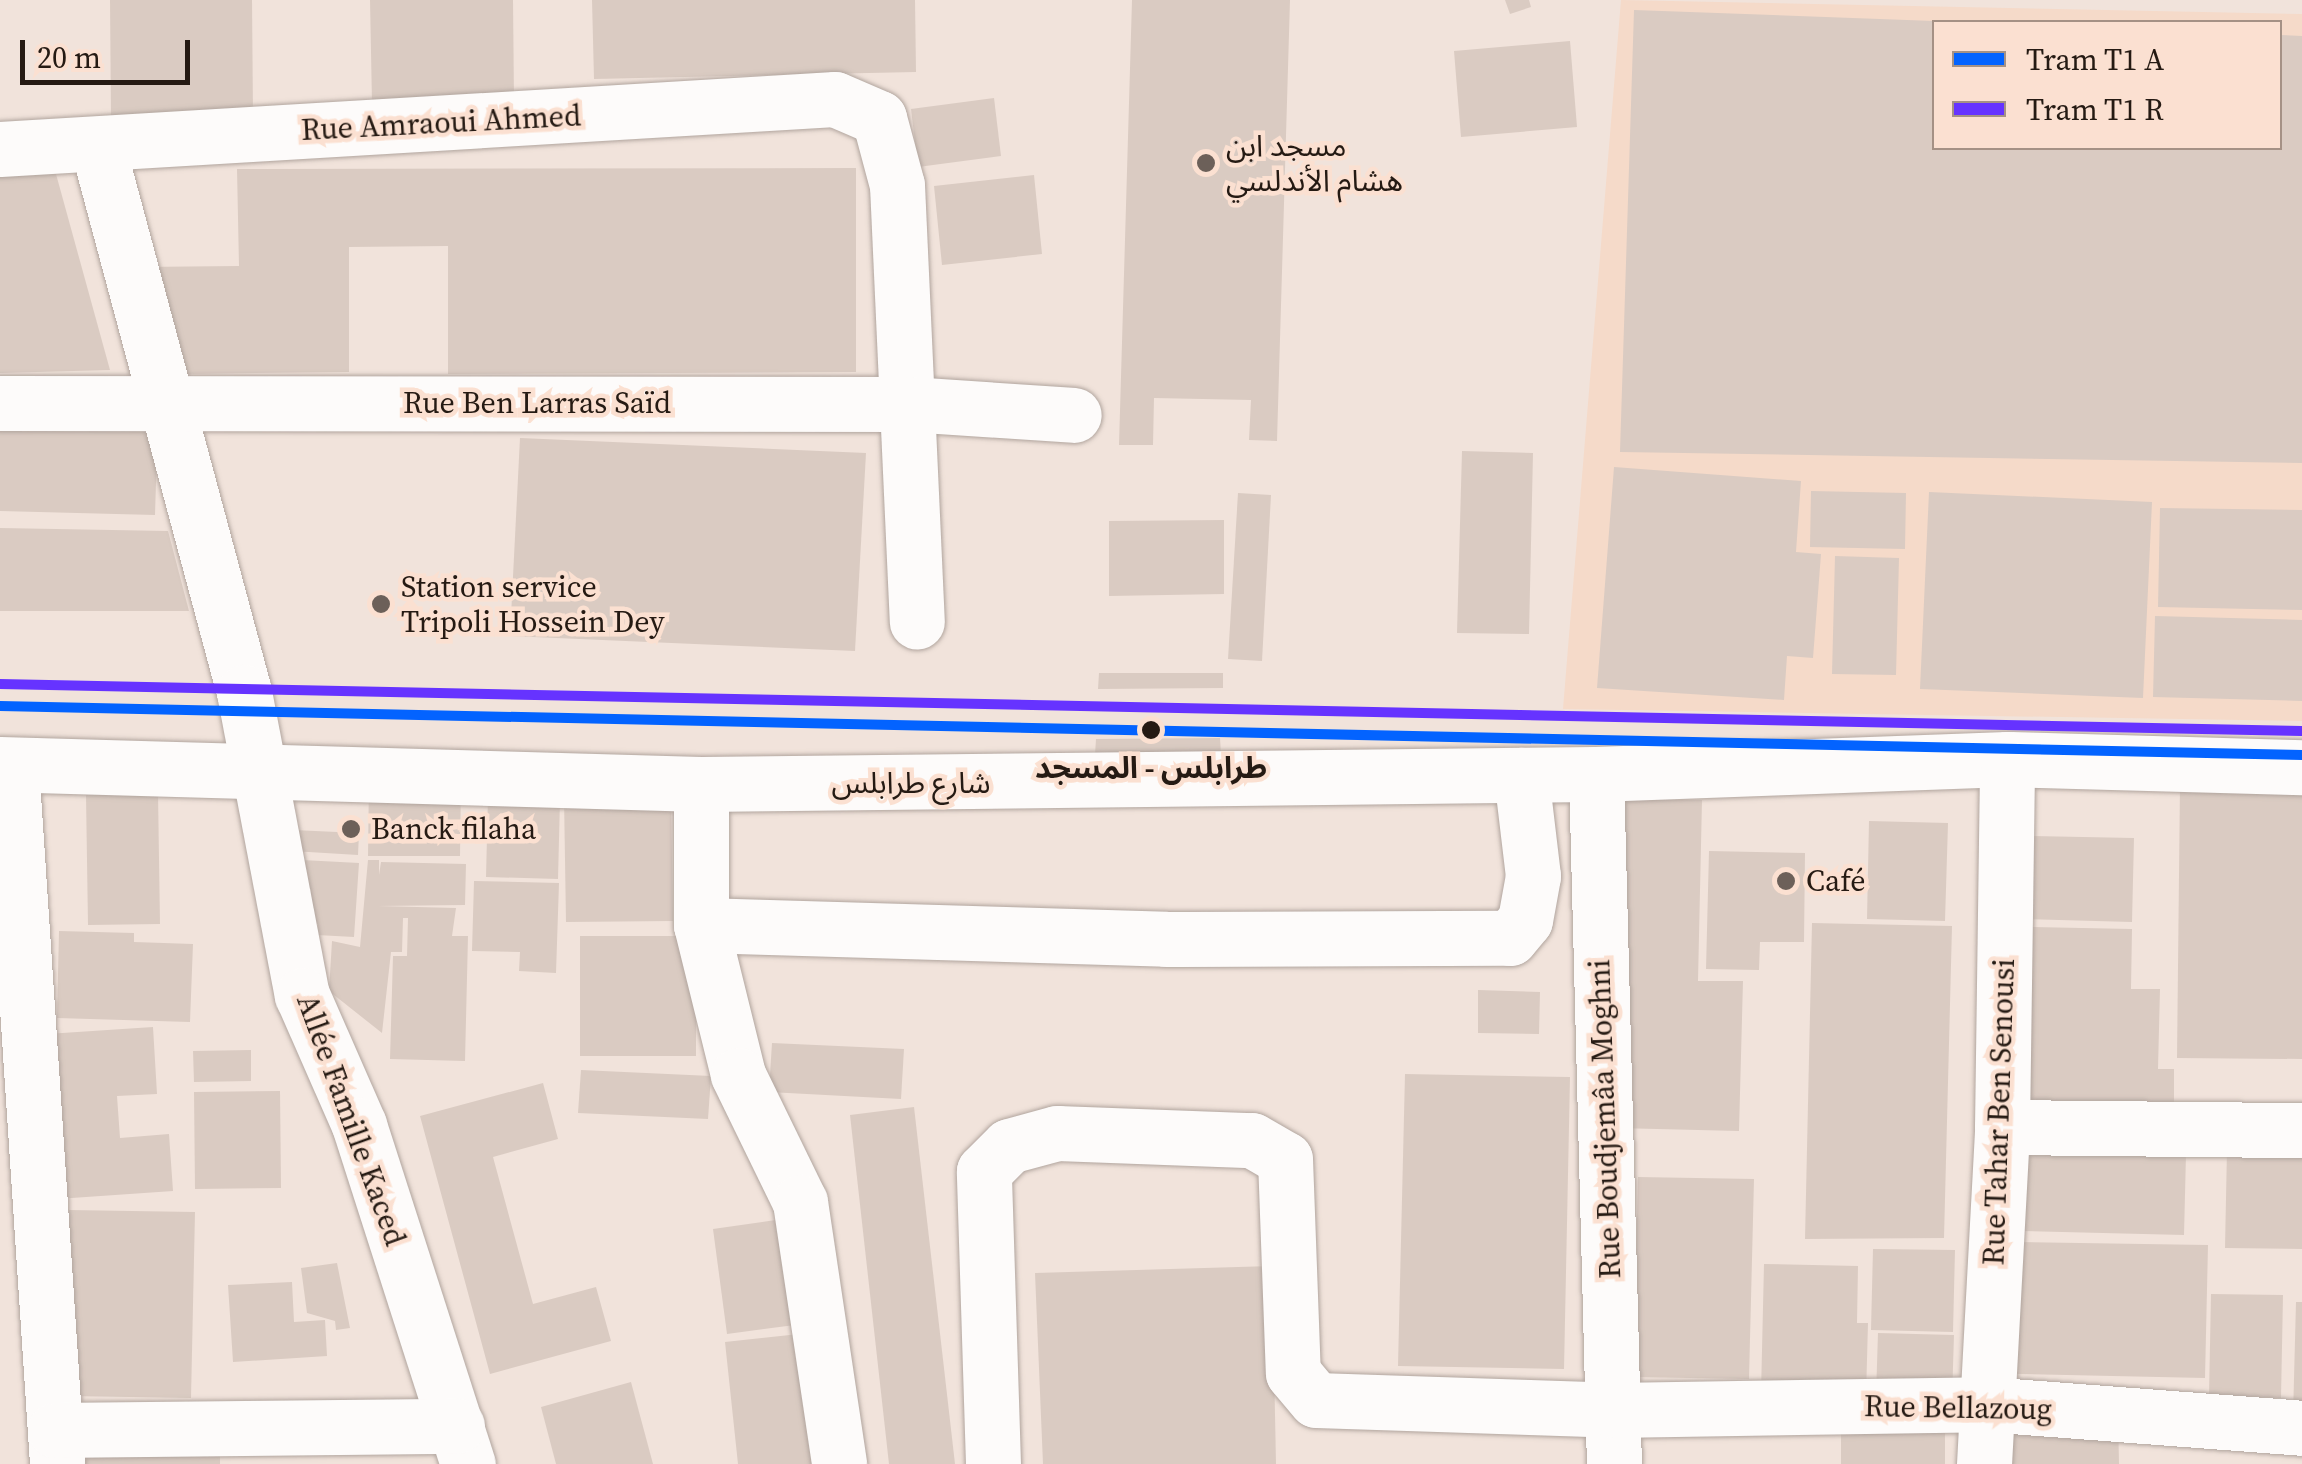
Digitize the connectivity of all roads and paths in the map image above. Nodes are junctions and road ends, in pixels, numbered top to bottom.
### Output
1 (96, 144) junction
2 (0, 149) edge
3 (166, 401) junction
4 (0, 403) edge
5 (909, 404) junction
6 (1074, 415) dead end
7 (917, 622) dead end
8 (2007, 759) junction
9 (5, 764) edge
10 (2302, 767) edge
11 (256, 770) junction
12 (1596, 774) junction
13 (1521, 775) junction
14 (701, 784) junction
15 (701, 925) junction
16 (2002, 1127) junction
17 (2302, 1130) edge
18 (1986, 1404) junction
19 (1613, 1410) junction
20 (2302, 1428) edge
21 (462, 1445) edge
22 (56, 1447) edge
23 (839, 1464) edge
24 (993, 1464) edge
25 (1614, 1464) edge
26 (1984, 1464) edge

1 - 2 street, Rue Amraoui Ahmed
1 - 3 street, Allée Famille Kaced
1 - 5 street, Rue Amraoui Ahmed
3 - 4 street, Rue Ben Larras Saïd
3 - 5 street, Rue Ben Larras Saïd
3 - 11 street, Allée Famille Kaced
5 - 6 street, Rue Ben Larras Saïd
5 - 7 street
8 - 10 street, شارع طرابلس
8 - 12 street, شارع طرابلس
8 - 16 street, Rue Tahar Ben Senousi
9 - 11 street, شارع طرابلس
9 - 22 street
11 - 14 street, شارع طرابلس
11 - 21 street, Allée Famille Kaced
12 - 13 street, شارع طرابلس
12 - 19 street, Rue Boudjemâa Moghni
13 - 14 street, شارع طرابلس
13 - 15 street
14 - 15 street
15 - 23 street
16 - 17 street
16 - 18 street, Rue Tahar Ben Senousi
18 - 19 street, Rue Bellazoug
18 - 20 street, Rue Bellazoug
18 - 26 street, Rue Tahar Ben Senousi
19 - 24 street, Rue Bellazoug
19 - 25 street, Rue Boudjemâa Moghni
21 - 22 street

